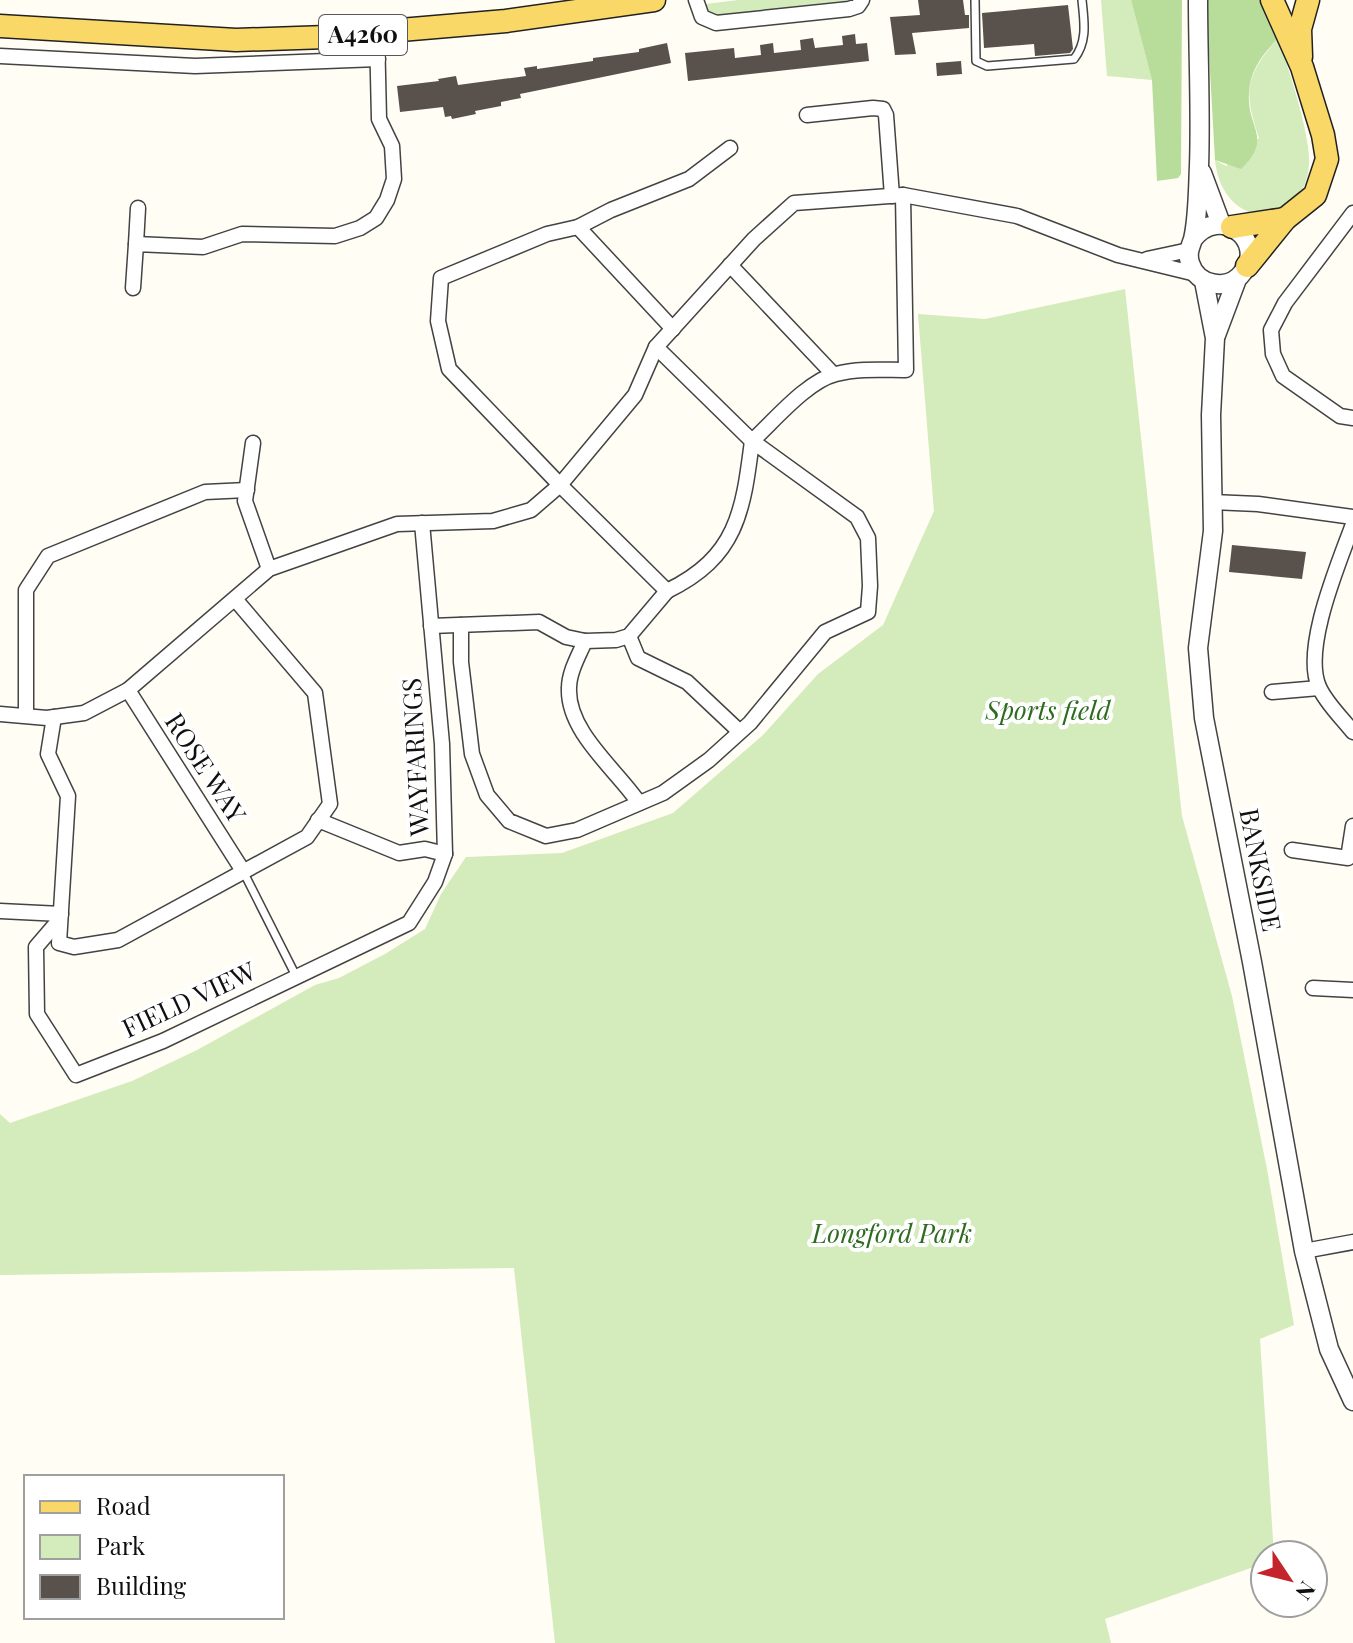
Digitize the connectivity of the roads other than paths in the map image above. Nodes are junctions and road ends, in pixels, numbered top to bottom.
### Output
1 (654, 0) edge
2 (696, 0) edge
3 (862, 0) edge
4 (975, 0) edge
5 (1082, 0) edge
6 (1198, 0) edge
7 (1272, 0) edge
8 (1308, 0) edge
9 (0, 26) edge
10 (377, 32) junction
11 (0, 56) edge
12 (378, 59) junction
13 (1302, 67) junction
14 (807, 115) dead end
15 (730, 148) dead end
16 (1199, 167) junction
17 (897, 195) junction
18 (138, 208) dead end
19 (1353, 213) edge
20 (1285, 219) junction
21 (1227, 226) junction
22 (578, 227) junction
23 (136, 244) junction
24 (1191, 244) junction
25 (1143, 260) junction
26 (730, 265) junction
27 (1242, 272) junction
28 (1200, 278) junction
29 (133, 288) dead end
30 (673, 329) junction
31 (1215, 338) junction
32 (656, 347) junction
33 (833, 374) junction
34 (1353, 418) edge
35 (752, 441) junction
36 (253, 443) dead end
37 (560, 485) junction
38 (247, 490) junction
39 (1212, 502) junction
40 (1353, 517) edge
41 (422, 523) junction
42 (1353, 524) edge
43 (269, 569) junction
44 (667, 591) junction
45 (235, 599) junction
46 (461, 625) junction
47 (431, 626) junction
48 (629, 636) junction
49 (585, 641) junction
50 (1319, 688) junction
51 (128, 690) junction
52 (1272, 692) dead end
53 (0, 714) edge
54 (26, 715) junction
55 (54, 717) junction
56 (739, 731) junction
57 (1353, 732) edge
58 (639, 803) junction
59 (318, 820) junction
60 (1353, 826) edge
61 (1292, 850) dead end
62 (445, 854) junction
63 (243, 871) junction
64 (0, 911) edge
65 (60, 916) junction
66 (296, 976) junction
67 (1313, 988) dead end
68 (1353, 990) edge
69 (1353, 1242) edge
70 (1304, 1251) junction
71 (1353, 1401) edge

1 - 10 main road, A4260
2 - 3 street
4 - 5 lane
6 - 16 street
7 - 13 main road
8 - 13 main road
9 - 10 main road, A4260
10 - 12 street
11 - 12 street
12 - 23 street
13 - 20 main road
14 - 17 street
15 - 22 street
16 - 21 street
16 - 24 street
17 - 25 street
17 - 26 street
17 - 33 street
18 - 23 street
19 - 34 street
20 - 21 main road
20 - 27 main road
21 - 24 street
21 - 27 street
22 - 30 street
22 - 37 street
23 - 29 street
24 - 25 street
24 - 28 street
25 - 28 street
26 - 30 street
26 - 33 street
27 - 28 street
27 - 31 street, BANKSIDE
28 - 31 street, BANKSIDE
30 - 32 street
31 - 39 street, BANKSIDE
32 - 35 street
32 - 37 street
33 - 35 street
35 - 44 street
35 - 56 street
36 - 38 street
37 - 41 street
37 - 44 street
38 - 43 street
38 - 54 street
39 - 40 street
39 - 70 street, BANKSIDE
41 - 43 street
41 - 47 street, WAYFARINGS
42 - 50 street
43 - 45 street
44 - 48 street
45 - 51 street
45 - 59 street
46 - 47 street
46 - 49 street
46 - 58 street
47 - 62 street, WAYFARINGS
48 - 49 street
48 - 56 street
49 - 58 street
50 - 52 street
50 - 57 street
51 - 55 street
51 - 63 street, ROSE WAY
53 - 54 street
54 - 55 street
55 - 65 street
56 - 58 street
59 - 62 street, WAYFARINGS
59 - 63 street
60 - 61 street
62 - 66 street, FIELD VIEW
63 - 65 street
63 - 66 lane
64 - 65 street
65 - 66 street, FIELD VIEW
67 - 68 street
69 - 70 street
70 - 71 street, BANKSIDE

